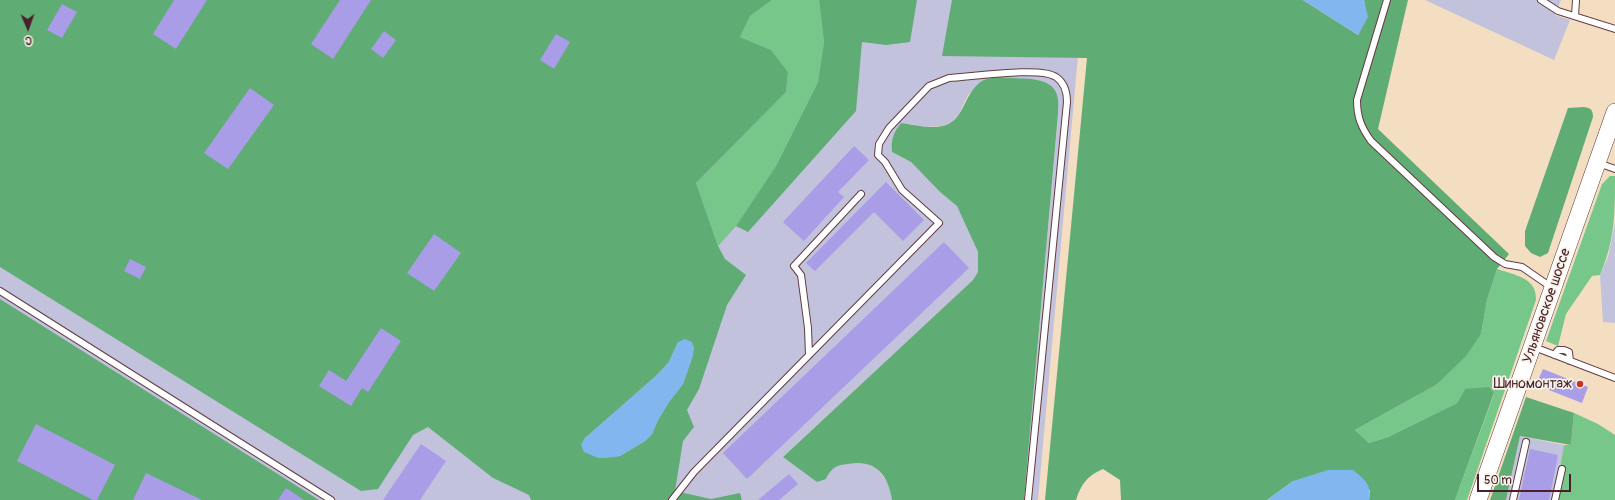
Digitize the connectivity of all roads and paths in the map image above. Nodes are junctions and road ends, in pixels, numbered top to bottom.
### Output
1 (1387, 0) edge
2 (1541, 0) edge
3 (1576, 0) edge
4 (1575, 16) junction
5 (1615, 29) edge
6 (1615, 112) edge
7 (1597, 162) junction
8 (1615, 169) edge
9 (861, 194) dead end
10 (1553, 288) junction
11 (0, 291) edge
12 (1532, 346) junction
13 (810, 355) junction
14 (1615, 378) edge
15 (1526, 442) dead end
16 (1562, 469) dead end
17 (331, 500) edge
18 (672, 500) edge
19 (1028, 500) edge
20 (1478, 500) edge
21 (1513, 500) edge
22 (1555, 500) edge

1 - 10 lane
2 - 4 lane
3 - 4 lane
4 - 5 lane
6 - 7 main road, Ульяновское шоссе
7 - 8 lane
7 - 10 main road, Ульяновское шоссе
9 - 13 lane
10 - 12 main road, Ульяновское шоссе
11 - 17 lane
12 - 14 lane
12 - 20 main road, Ульяновское шоссе
13 - 18 lane
13 - 19 lane
15 - 21 lane
16 - 22 lane

